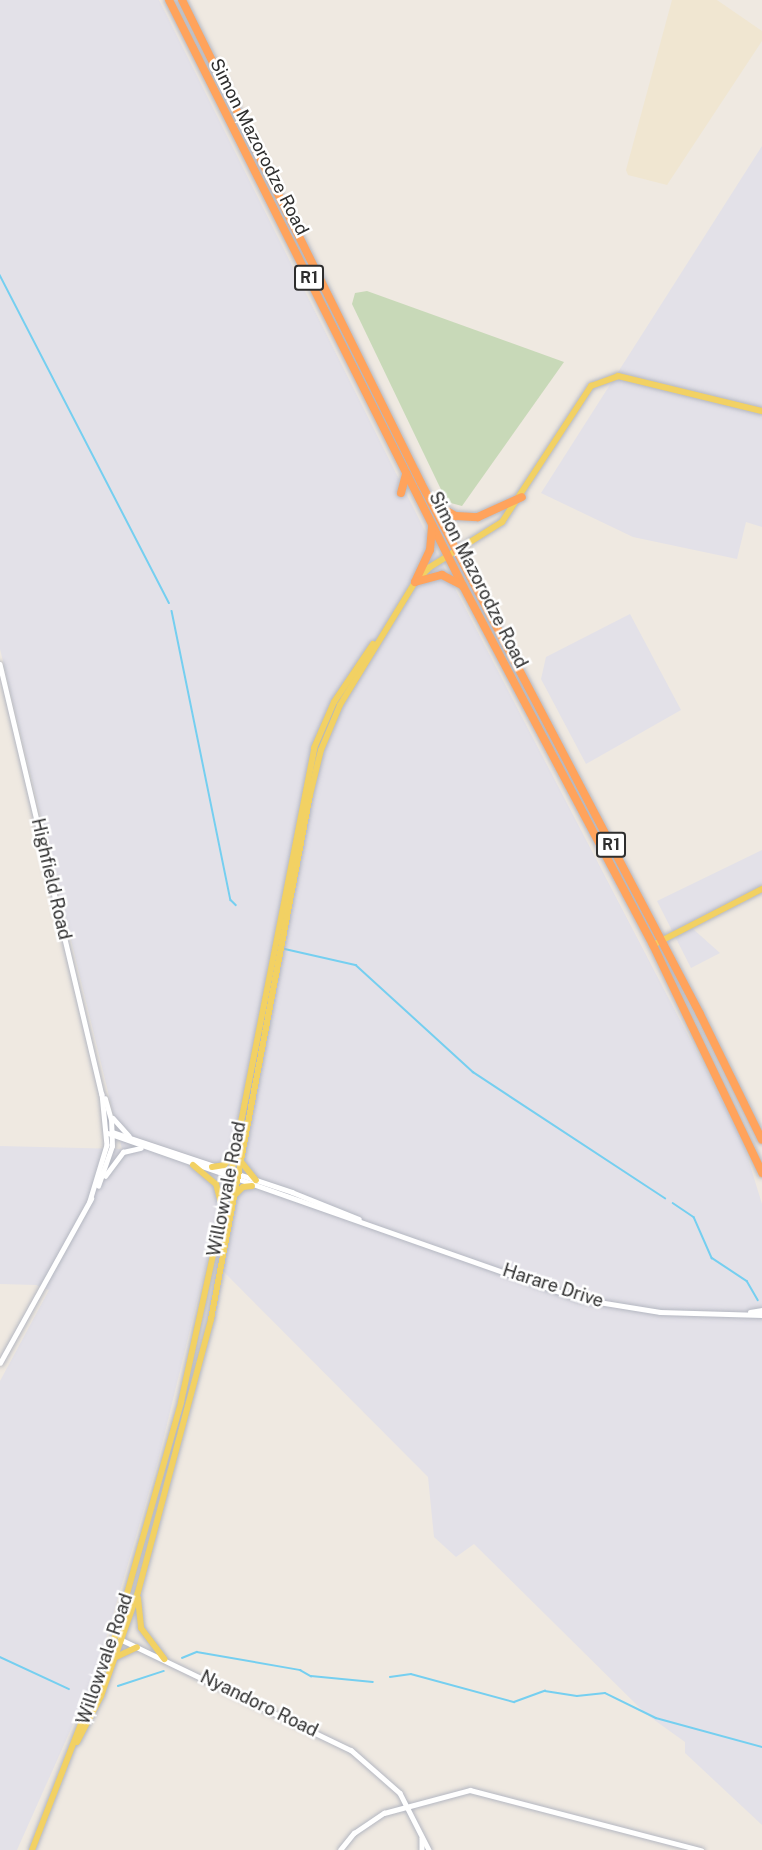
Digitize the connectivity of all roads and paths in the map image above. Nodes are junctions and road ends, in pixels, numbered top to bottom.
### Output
1 (169, 0) edge
2 (182, 0) edge
3 (238, 118) junction
4 (247, 155) junction
5 (762, 411) edge
6 (406, 453) junction
7 (406, 473) junction
8 (413, 486) junction
9 (401, 493) dead end
10 (522, 497) junction
11 (432, 502) junction
12 (431, 520) junction
13 (454, 554) junction
14 (415, 582) junction
15 (463, 586) junction
16 (376, 642) junction
17 (0, 664) edge
18 (762, 889) edge
19 (662, 941) junction
20 (653, 945) junction
21 (102, 1094) junction
22 (110, 1113) junction
23 (111, 1134) junction
24 (135, 1140) junction
25 (762, 1140) edge
26 (143, 1148) junction
27 (235, 1152) junction
28 (241, 1159) junction
29 (193, 1165) junction
30 (212, 1167) junction
31 (762, 1173) edge
32 (230, 1175) junction
33 (238, 1178) junction
34 (101, 1181) junction
35 (254, 1183) junction
36 (235, 1195) junction
37 (90, 1201) junction
38 (223, 1209) junction
39 (762, 1312) edge
40 (0, 1363) edge
41 (138, 1592) junction
42 (115, 1636) junction
43 (122, 1640) junction
44 (137, 1647) junction
45 (116, 1657) junction
46 (164, 1659) junction
47 (77, 1742) junction
48 (408, 1805) junction
49 (421, 1834) junction
50 (32, 1850) edge
51 (340, 1850) edge
52 (422, 1850) edge
53 (429, 1850) edge
54 (701, 1850) edge

1 - 4 highway, Simon Mazorodze Road / R1
2 - 3 highway, Simon Mazorodze Road / R1
3 - 4 highway
3 - 6 highway, Simon Mazorodze Road / R1
4 - 7 highway, Simon Mazorodze Road / R1
5 - 10 main road, Willowvale Road
6 - 8 highway
6 - 11 highway, Simon Mazorodze Road / R1
7 - 8 highway, Simon Mazorodze Road / R1
7 - 9 highway
8 - 12 highway, Simon Mazorodze Road / R1
10 - 11 highway
10 - 13 main road, Willowvale Road
11 - 13 highway, Simon Mazorodze Road / R1
12 - 13 highway, Simon Mazorodze Road / R1
12 - 14 highway
13 - 14 main road, Willowvale Road
13 - 15 highway, Simon Mazorodze Road / R1
13 - 19 highway, Simon Mazorodze Road / R1
14 - 15 highway
14 - 16 main road, Willowvale Road
15 - 20 highway, Simon Mazorodze Road / R1
16 - 27 main road, Willowvale Road
16 - 28 main road, Willowvale Road
17 - 21 street, Highfield Road
18 - 19 main road
19 - 20 main road
19 - 25 highway, Simon Mazorodze Road / R1
20 - 31 highway, Simon Mazorodze Road / R1
21 - 22 street, Highfield Road
21 - 23 street, Highfield Road
22 - 23 street, Highfield Road
22 - 24 street
23 - 24 street, Harare Drive
23 - 26 street, Harare Drive
23 - 34 street
23 - 37 street
24 - 30 street, Harare Drive
26 - 29 street, Harare Drive
26 - 34 street
27 - 30 main road
27 - 32 main road, Willowvale Road
28 - 33 main road, Willowvale Road
28 - 35 main road
29 - 32 street, Harare Drive
29 - 38 main road
30 - 32 street, Harare Drive
32 - 33 street, Harare Drive
32 - 38 main road, Willowvale Road
33 - 35 street, Harare Drive
33 - 36 main road, Willowvale Road
34 - 37 street
35 - 36 main road
35 - 39 street, Harare Drive
36 - 41 main road, Willowvale Road
37 - 40 street
38 - 42 main road, Willowvale Road
41 - 43 main road, Willowvale Road
41 - 46 main road
42 - 43 street, Nyandoro Road
42 - 47 main road, Willowvale Road
43 - 44 street, Nyandoro Road
43 - 45 main road, Willowvale Road
44 - 45 main road
44 - 46 street, Nyandoro Road
45 - 47 main road, Willowvale Road
46 - 48 street, Nyandoro Road
47 - 50 main road, Willowvale Road
48 - 49 street, Nyandoro Road
48 - 51 street
48 - 54 street
49 - 52 street
49 - 53 street, Nyandoro Road

